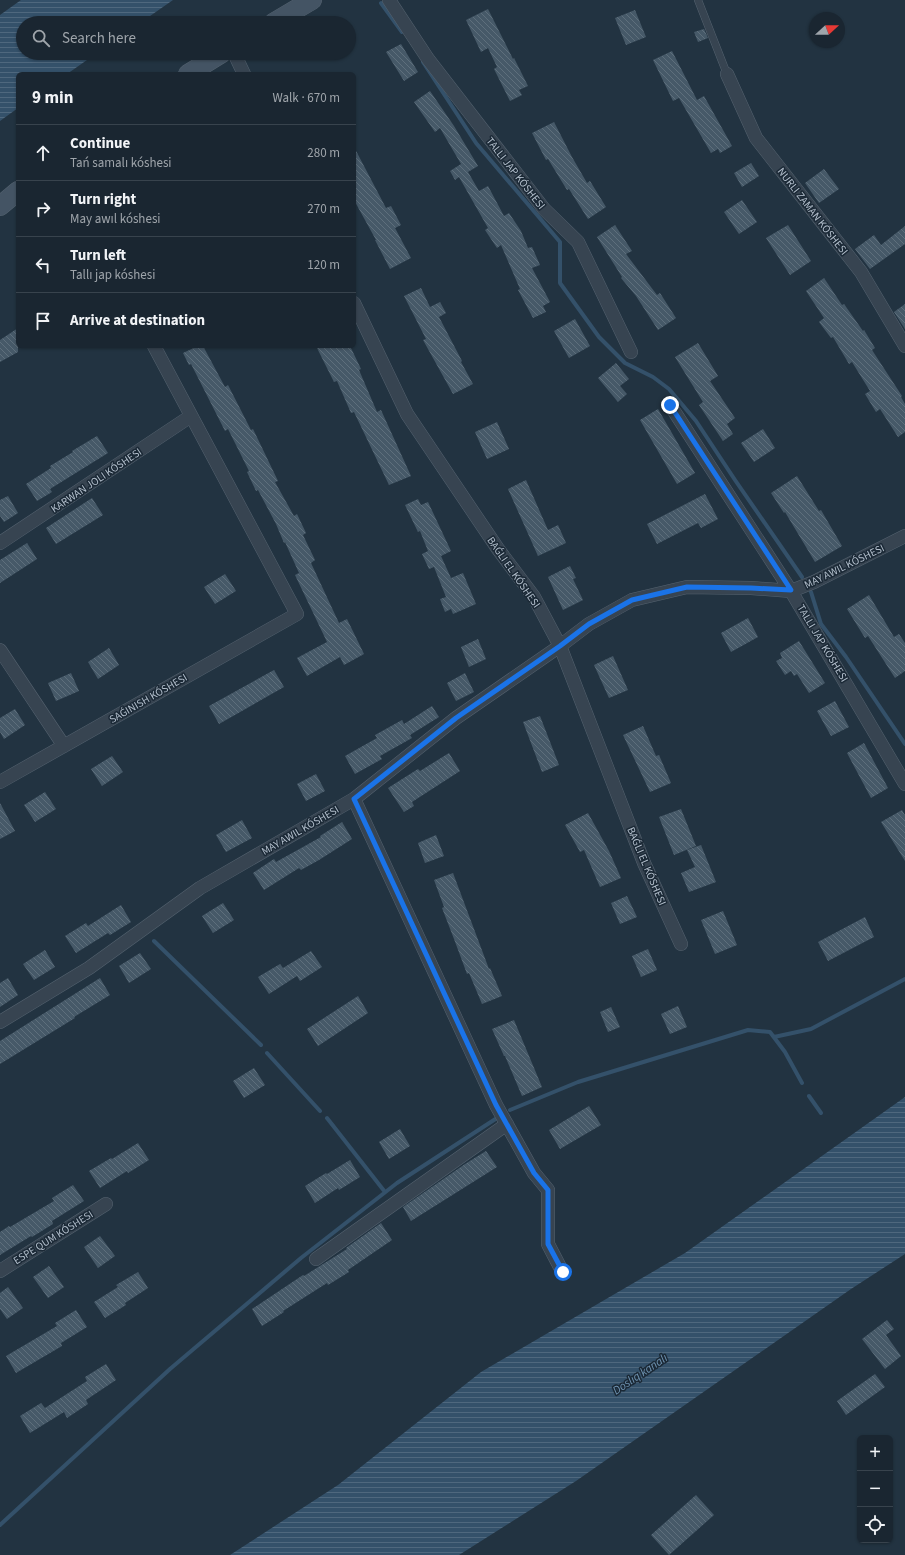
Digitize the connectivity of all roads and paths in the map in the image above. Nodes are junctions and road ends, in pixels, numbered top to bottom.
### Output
1 (312, 0) edge
2 (389, 0) edge
3 (698, 0) edge
4 (285, 16) edge
5 (211, 60) edge
6 (237, 60) edge
7 (191, 72) edge
8 (243, 72) edge
9 (727, 74) joint
10 (16, 193) edge
11 (0, 206) edge
12 (356, 307) edge
13 (905, 346) edge
14 (155, 348) edge
15 (631, 352) dead end
16 (670, 405) dead end
17 (191, 416) junction
18 (905, 536) edge
19 (0, 543) edge
20 (791, 590) junction
21 (560, 646) junction
22 (0, 650) edge
23 (64, 746) junction
24 (0, 782) edge
25 (905, 784) edge
26 (354, 799) junction
27 (681, 944) dead end
28 (0, 1022) edge
29 (507, 1124) junction
30 (106, 1204) dead end
31 (316, 1258) dead end
32 (0, 1271) edge
33 (563, 1272) dead end

1 - 4 main road
2 - 15 street
3 - 9 lane
5 - 7 main road
6 - 8 street
9 - 13 street
10 - 11 main road
12 - 21 street
14 - 17 street
16 - 20 street
17 - 19 street
17 - 23 street
18 - 20 street
20 - 21 street
20 - 25 street
21 - 26 street
21 - 27 street
22 - 23 street
23 - 24 street
26 - 28 street
26 - 29 street
29 - 31 street
29 - 33 street
30 - 32 street, ESPE QUM KÓSHESI

